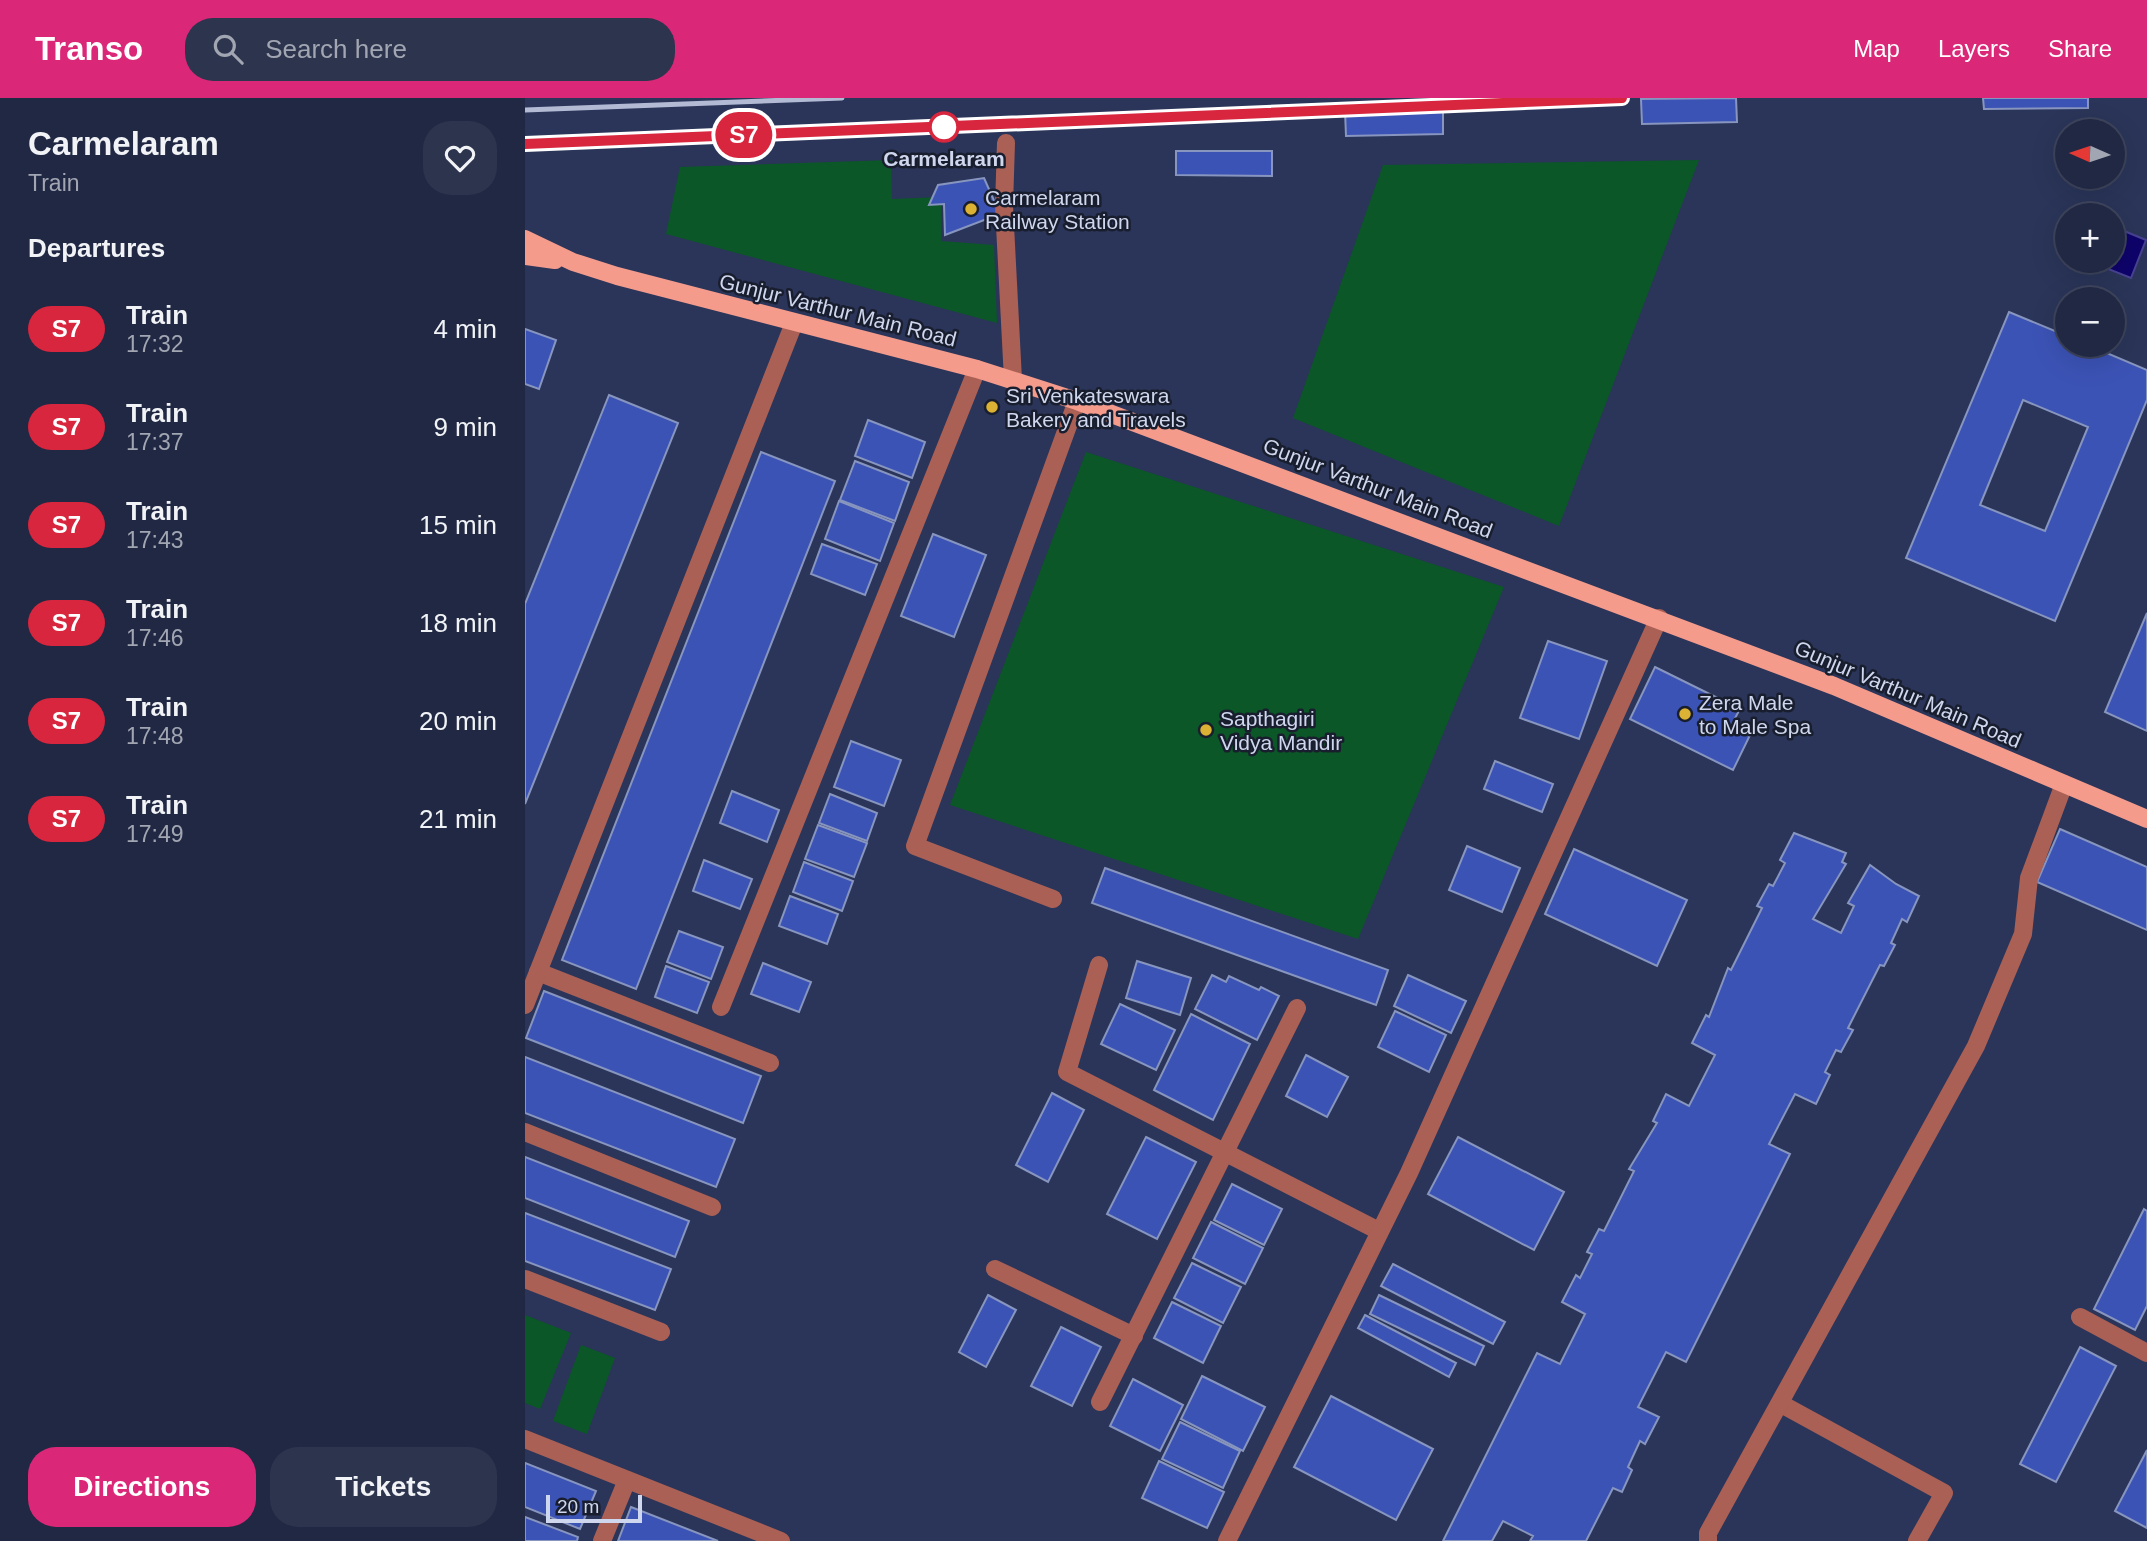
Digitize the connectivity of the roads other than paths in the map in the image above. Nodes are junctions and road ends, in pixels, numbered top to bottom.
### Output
1 (1006, 143) dead end
2 (525, 239) edge
3 (525, 256) edge
4 (573, 262) junction
5 (794, 323) junction
6 (977, 369) junction
7 (1013, 380) junction
8 (1077, 401) junction
9 (1659, 618) junction
10 (2063, 784) junction
11 (2147, 819) edge
12 (1053, 899) dead end
13 (1099, 965) dead end
14 (538, 972) junction
15 (525, 1005) edge
16 (721, 1007) dead end
17 (1297, 1008) dead end
18 (771, 1063) dead end
19 (525, 1132) edge
20 (1225, 1152) junction
21 (712, 1208) dead end
22 (1379, 1231) junction
23 (995, 1269) dead end
24 (525, 1279) edge
25 (2080, 1317) dead end
26 (661, 1332) dead end
27 (1134, 1336) junction
28 (2147, 1353) edge
29 (1100, 1402) dead end
30 (1781, 1404) junction
31 (525, 1439) edge
32 (627, 1480) junction
33 (602, 1541) edge
34 (781, 1541) edge
35 (1227, 1541) edge
36 (1708, 1541) edge
37 (1916, 1541) edge

1 - 7 street
2 - 4 main road, Gunjur Varthur Main Road
3 - 4 main road, Gunjur Varthur Main Road
4 - 5 main road, Gunjur Varthur Main Road
5 - 6 main road, Gunjur Varthur Main Road
5 - 14 street
6 - 7 main road, Gunjur Varthur Main Road
6 - 16 street
7 - 8 main road, Gunjur Varthur Main Road
8 - 9 main road, Gunjur Varthur Main Road
8 - 12 street
9 - 10 main road, Gunjur Varthur Main Road
9 - 22 street
10 - 11 main road, Gunjur Varthur Main Road
10 - 30 street
13 - 20 street
14 - 15 street
14 - 18 street
17 - 20 street
19 - 21 street
20 - 22 street
20 - 27 street
22 - 35 street
23 - 27 street
24 - 26 street
25 - 28 street
27 - 29 street
30 - 36 street
30 - 37 street
31 - 32 street
32 - 33 street
32 - 34 street

